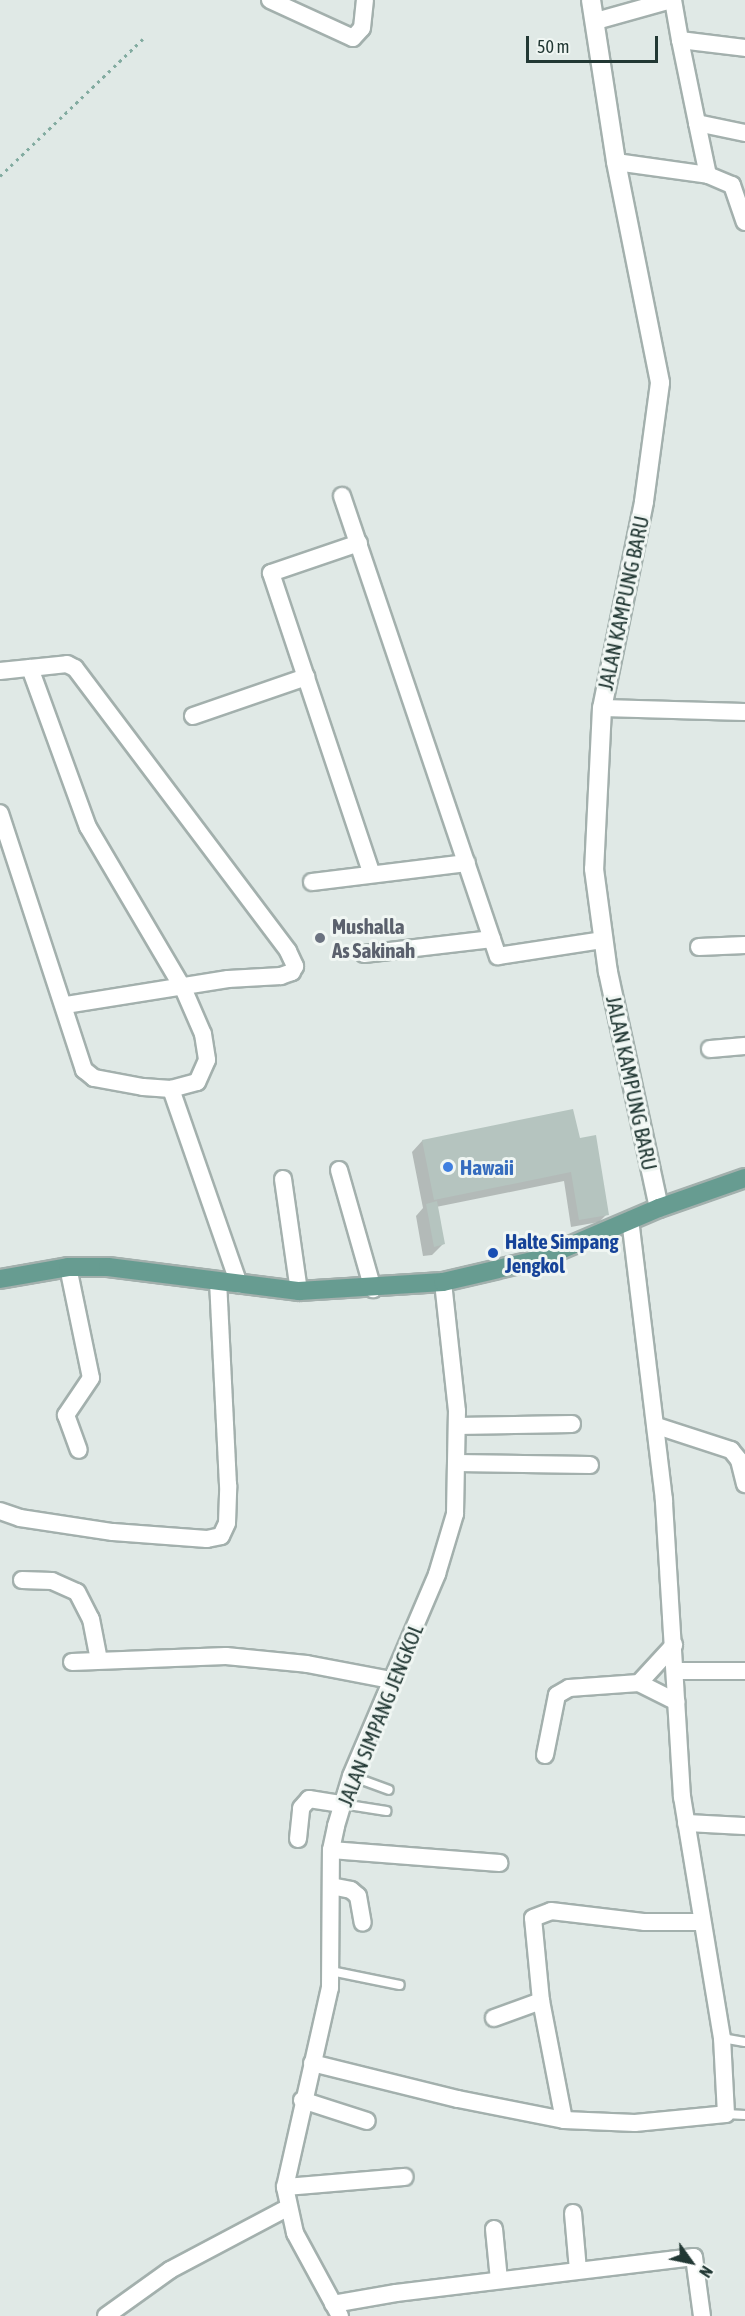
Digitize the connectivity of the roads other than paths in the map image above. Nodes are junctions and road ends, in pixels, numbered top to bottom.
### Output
1 (270, 0) edge
2 (365, 0) edge
3 (591, 0) edge
4 (672, 0) edge
5 (596, 21) junction
6 (680, 40) junction
7 (745, 48) edge
8 (697, 123) junction
9 (745, 133) edge
10 (616, 162) junction
11 (708, 176) junction
12 (745, 222) edge
13 (342, 496) dead end
14 (359, 543) junction
15 (30, 668) junction
16 (0, 671) edge
17 (306, 677) junction
18 (602, 708) junction
19 (745, 712) edge
20 (193, 716) dead end
21 (0, 813) edge
22 (467, 863) junction
23 (372, 874) junction
24 (312, 882) dead end
25 (492, 939) junction
26 (602, 940) junction
27 (745, 945) edge
28 (699, 947) dead end
29 (364, 954) dead end
30 (183, 988) junction
31 (65, 1005) junction
32 (745, 1046) edge
33 (710, 1049) dead end
34 (171, 1089) junction
35 (339, 1170) dead end
36 (745, 1178) edge
37 (283, 1179) dead end
38 (659, 1208) junction
39 (630, 1220) junction
40 (68, 1267) junction
41 (0, 1278) edge
42 (218, 1281) junction
43 (443, 1282) junction
44 (239, 1284) junction
45 (373, 1289) junction
46 (299, 1291) junction
47 (572, 1424) dead end
48 (457, 1426) junction
49 (657, 1426) junction
50 (79, 1450) dead end
51 (457, 1463) junction
52 (590, 1465) dead end
53 (745, 1484) edge
54 (0, 1511) edge
55 (22, 1580) dead end
56 (674, 1644) junction
57 (99, 1660) junction
58 (72, 1662) dead end
59 (676, 1671) junction
60 (745, 1671) edge
61 (391, 1680) junction
62 (639, 1683) junction
63 (677, 1702) junction
64 (545, 1755) dead end
65 (351, 1776) junction
66 (389, 1790) dead end
67 (342, 1804) junction
68 (386, 1811) dead end
69 (686, 1823) junction
70 (745, 1826) edge
71 (298, 1839) dead end
72 (331, 1850) junction
73 (500, 1863) dead end
74 (331, 1886) junction
75 (702, 1922) junction
76 (363, 1923) dead end
77 (331, 1971) junction
78 (400, 1985) dead end
79 (541, 2001) junction
80 (494, 2018) dead end
81 (722, 2038) junction
82 (745, 2042) edge
83 (312, 2063) junction
84 (302, 2100) junction
85 (726, 2114) junction
86 (745, 2115) edge
87 (564, 2120) junction
88 (367, 2121) dead end
89 (405, 2177) dead end
90 (285, 2187) junction
91 (287, 2208) junction
92 (573, 2212) dead end
93 (494, 2229) dead end
94 (578, 2270) junction
95 (500, 2280) junction
96 (336, 2310) edge
97 (106, 2316) edge
98 (702, 2316) edge

1 - 2 street
3 - 5 street, JALAN KAMPUNG BARU
4 - 5 street
4 - 6 street
5 - 10 street, JALAN KAMPUNG BARU
6 - 7 street
6 - 8 street
8 - 9 street
8 - 11 street
10 - 11 street
10 - 18 street, JALAN KAMPUNG BARU
11 - 12 street
13 - 14 street
14 - 17 street
14 - 22 street
15 - 16 street
15 - 30 street
15 - 30 street
17 - 20 street
17 - 23 street
18 - 19 street
18 - 26 street, JALAN KAMPUNG BARU
21 - 31 street
22 - 23 street
22 - 25 street
23 - 24 street
25 - 26 street
25 - 29 street
26 - 38 street, JALAN KAMPUNG BARU
27 - 28 street
30 - 31 street
30 - 34 street
31 - 34 street
32 - 33 street
34 - 44 street
35 - 45 street
36 - 38 main road
37 - 46 street
38 - 39 main road
39 - 43 main road
39 - 49 street
40 - 41 main road
40 - 42 main road
40 - 50 street
42 - 44 main road
42 - 54 street
43 - 45 main road
43 - 48 street, JALAN SIMPANG JENGKOL
44 - 46 main road
45 - 46 main road
47 - 48 street
48 - 51 street, JALAN SIMPANG JENGKOL
49 - 53 street
49 - 56 street
51 - 52 street
51 - 61 street, JALAN SIMPANG JENGKOL
55 - 57 street
56 - 59 street
56 - 62 street
57 - 58 street
57 - 61 street
59 - 60 street
59 - 63 street
61 - 65 street, JALAN SIMPANG JENGKOL
62 - 63 street
62 - 64 street
63 - 69 street
65 - 66 lane
65 - 67 street, JALAN SIMPANG JENGKOL
67 - 68 lane
67 - 71 street
67 - 72 street, JALAN SIMPANG JENGKOL
69 - 70 street
69 - 75 street
72 - 73 street
72 - 74 street, JALAN SIMPANG JENGKOL
74 - 76 street
74 - 77 street, JALAN SIMPANG JENGKOL
75 - 79 street
75 - 81 street
77 - 78 lane
77 - 83 street, JALAN SIMPANG JENGKOL
79 - 80 street
79 - 87 street
81 - 82 lane
81 - 85 street
83 - 84 street, JALAN SIMPANG JENGKOL
83 - 87 street
84 - 88 street
84 - 90 street, JALAN SIMPANG JENGKOL
85 - 86 lane
85 - 87 street
89 - 90 street
90 - 91 street, JALAN SIMPANG JENGKOL
91 - 96 street, JALAN SIMPANG JENGKOL
91 - 97 street
92 - 94 street
93 - 95 street
94 - 95 street
94 - 98 street
95 - 96 street

